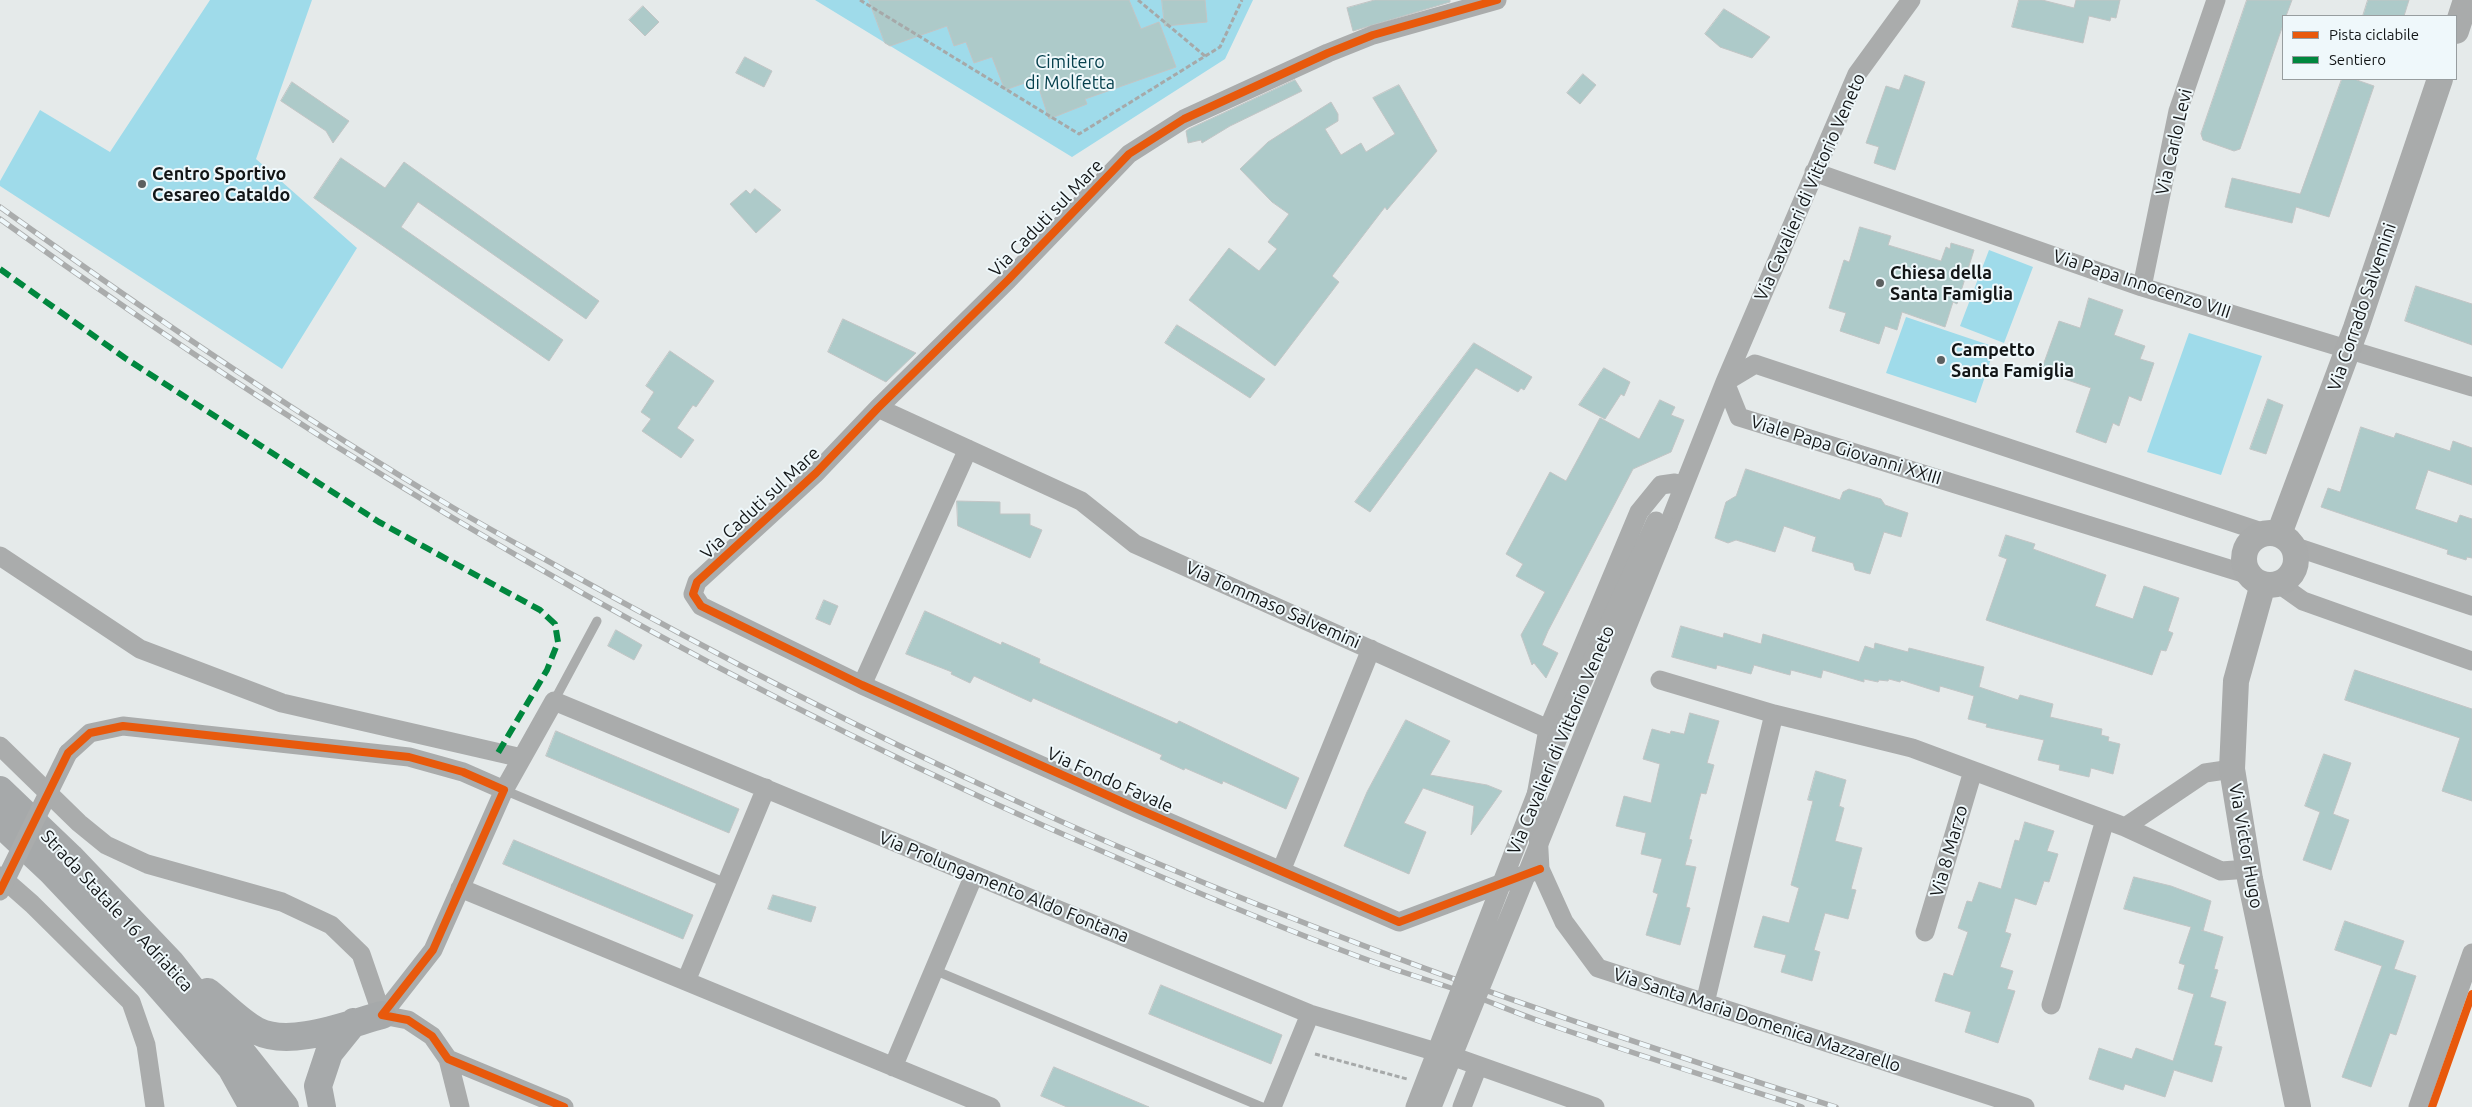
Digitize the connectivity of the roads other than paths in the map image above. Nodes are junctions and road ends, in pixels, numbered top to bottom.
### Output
1 (1496, 0) edge
2 (1911, 0) edge
3 (2216, 0) edge
4 (2466, 0) edge
5 (2457, 28) edge
6 (2440, 80) edge
7 (1814, 172) junction
8 (2142, 286) junction
9 (2349, 348) junction
10 (1725, 382) junction
11 (2472, 388) edge
12 (878, 408) junction
13 (968, 450) junction
14 (1675, 483) junction
15 (1662, 524) junction
16 (2279, 537) junction
17 (0, 556) edge
18 (2264, 581) junction
19 (698, 582) joint
20 (2472, 606) edge
21 (597, 621) dead end
22 (1372, 650) junction
23 (2472, 660) edge
24 (1660, 680) dead end
25 (862, 685) junction
26 (554, 701) junction
27 (1774, 714) junction
28 (1548, 729) junction
29 (0, 746) edge
30 (522, 758) junction
31 (2232, 769) junction
32 (1972, 771) junction
33 (766, 788) junction
34 (0, 790) edge
35 (504, 790) junction
36 (2105, 820) junction
37 (0, 823) edge
38 (2126, 827) junction
39 (1540, 869) junction
40 (2249, 869) junction
41 (1282, 871) junction
42 (974, 875) junction
43 (0, 876) edge
44 (726, 883) junction
45 (460, 888) junction
46 (0, 891) edge
47 (1925, 932) dead end
48 (2472, 953) edge
49 (171, 963) junction
50 (934, 970) junction
51 (686, 981) junction
52 (1704, 1003) junction
53 (2051, 1005) dead end
54 (1310, 1014) junction
55 (382, 1015) junction
56 (354, 1022) junction
57 (448, 1060) junction
58 (229, 1064) junction
59 (1478, 1066) junction
60 (894, 1067) junction
61 (1553, 1101) edge
62 (155, 1107) edge
63 (253, 1107) edge
64 (261, 1107) edge
65 (285, 1107) edge
66 (322, 1107) edge
67 (460, 1107) edge
68 (564, 1107) edge
69 (991, 1107) edge
70 (1262, 1107) edge
71 (1272, 1107) edge
72 (1415, 1107) edge
73 (1432, 1107) edge
74 (1462, 1107) edge
75 (1595, 1107) edge
76 (2025, 1107) edge
77 (2298, 1107) edge
78 (2418, 1107) edge

1 - 12 street, Via Caduti sul Mare
2 - 7 street, Via Cavalieri di Vittorio Veneto
3 - 8 street, Via Carlo Levi
4 - 5 main road
6 - 9 main road, Via Corrado Salvemini
7 - 8 street, Via Papa Innocenzo VIII
7 - 10 street, Via Cavalieri di Vittorio Veneto
8 - 9 street, Via Papa Innocenzo VIII
9 - 11 street, Via Papa Innocenzo VIII
9 - 16 main road, Via Corrado Salvemini
10 - 14 street, Via Cavalieri di Vittorio Veneto
10 - 15 street, Via Cavalieri di Vittorio Veneto
10 - 16 street
10 - 18 street, Viale Papa Giovanni XXIII
12 - 13 street, Via Tommaso Salvemini
12 - 19 street, Via Caduti sul Mare
13 - 22 street, Via Tommaso Salvemini
13 - 25 street
14 - 15 street, Via Cavalieri di Vittorio Veneto
14 - 28 street
15 - 72 street, Via Cavalieri di Vittorio Veneto, bridge
15 - 73 street, Via Cavalieri di Vittorio Veneto, bridge
16 - 18 main road
16 - 18 main road
16 - 20 street
17 - 30 street
18 - 23 street, Viale Papa Giovanni XXIII
18 - 31 main road, Via Victor Hugo
19 - 25 street, Via Fondo Favale
21 - 26 lane
22 - 28 street, Via Tommaso Salvemini
22 - 41 street
24 - 27 street
25 - 41 street, Via Fondo Favale
26 - 30 street
26 - 33 street, Via Prolungamento Aldo Fontana
27 - 32 street
27 - 52 street
28 - 39 street
29 - 55 street
30 - 35 street
31 - 38 street
31 - 40 main road, Via Victor Hugo
32 - 36 street
32 - 47 street, Via 8 Marzo
33 - 42 street, Via Prolungamento Aldo Fontana
33 - 44 street
34 - 49 highway, Strada Statale 16 Adriatica
35 - 44 lane
35 - 45 street
35 - 46 street, bridge
36 - 38 street
36 - 53 street
37 - 58 highway, Strada Statale 16 Adriatica
38 - 40 street
39 - 41 street, Via Fondo Favale
39 - 52 street, Via Santa Maria Domenica Mazzarello
40 - 77 main road, Via Victor Hugo
42 - 50 street
42 - 54 street, Via Prolungamento Aldo Fontana
43 - 62 street
44 - 51 street
45 - 51 street
45 - 55 street
48 - 78 street
49 - 56 highway
49 - 65 highway, Strada Statale 16 Adriatica
50 - 60 street
50 - 70 lane
51 - 60 street
52 - 76 street, Via Santa Maria Domenica Mazzarello
54 - 59 street, Via Prolungamento Aldo Fontana
54 - 71 street
55 - 56 highway
55 - 57 street
56 - 66 highway
57 - 67 street
57 - 68 street
58 - 63 highway
58 - 64 highway, Strada Statale 16 Adriatica
59 - 61 street, Via Prolungamento Aldo Fontana
59 - 74 street
60 - 69 street
61 - 75 street, Via Prolungamento Aldo Fontana

